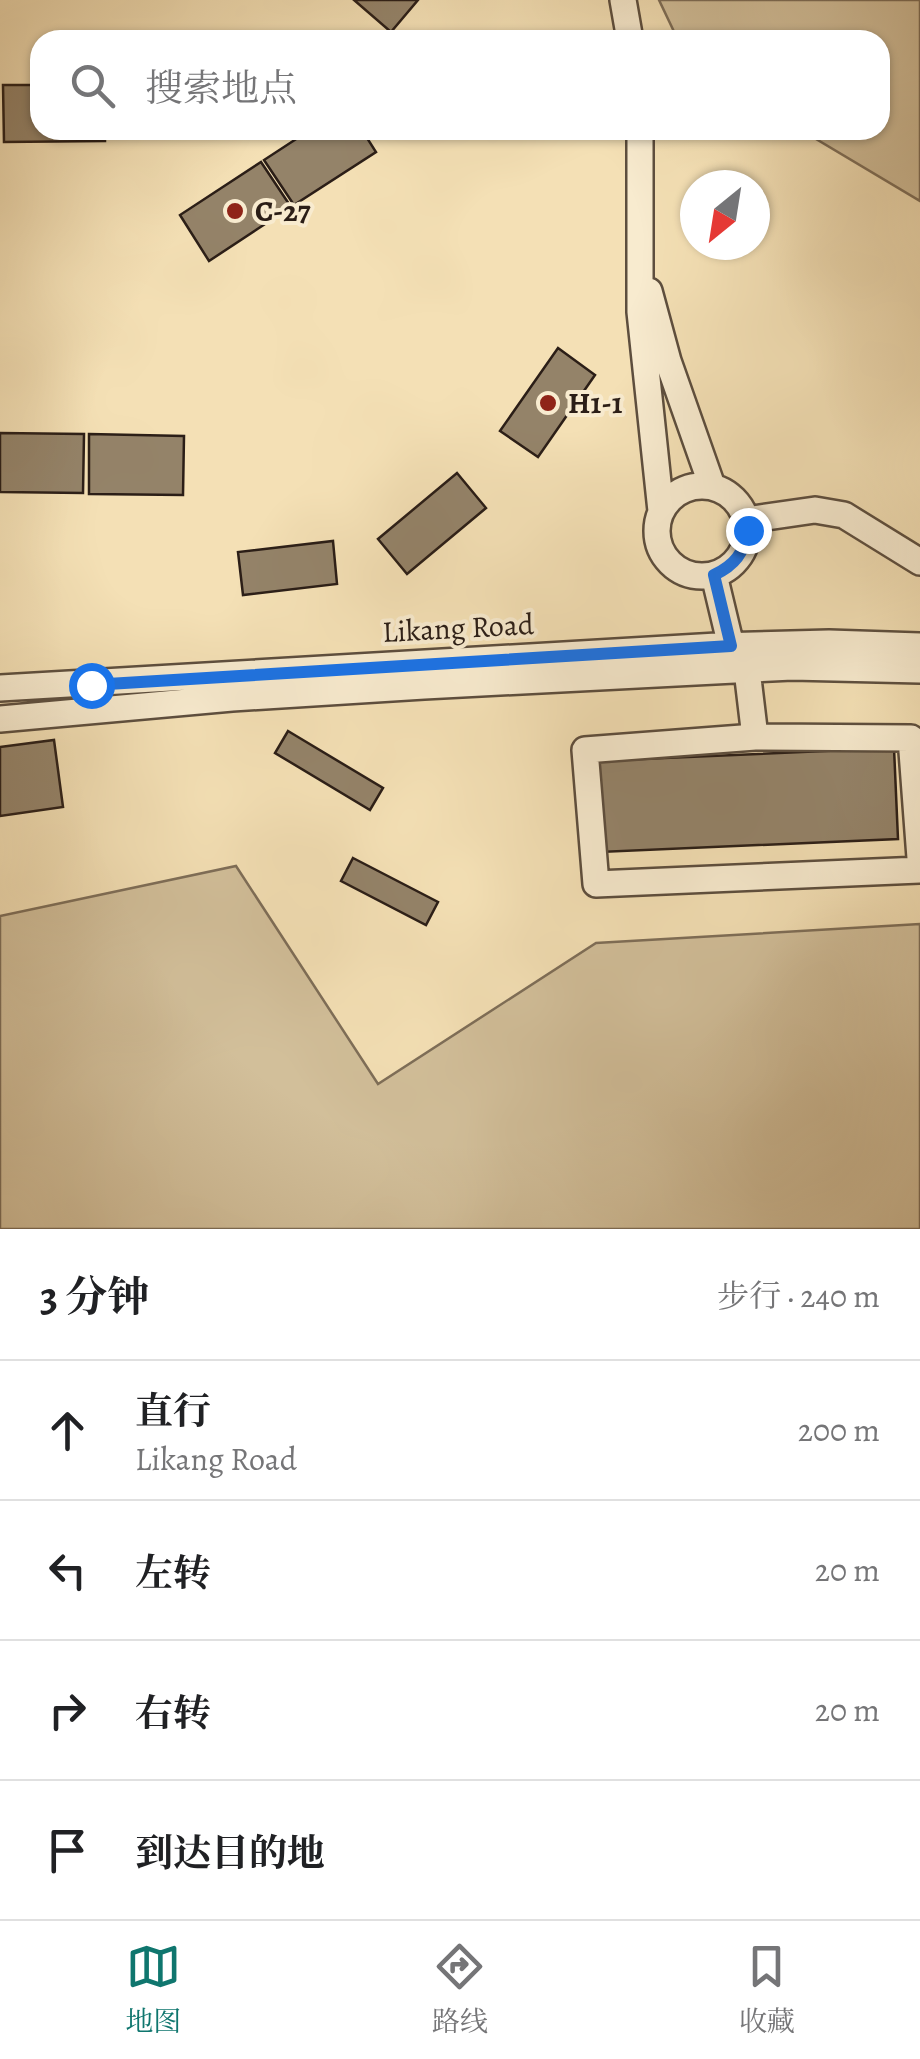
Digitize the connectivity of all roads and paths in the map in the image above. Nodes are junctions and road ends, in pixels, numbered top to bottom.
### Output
1 (623, 0) edge
2 (628, 30) edge
3 (640, 140) edge
4 (641, 267) junction
5 (712, 486) junction
6 (661, 511) junction
7 (746, 520) junction
8 (920, 562) edge
9 (714, 575) junction
10 (731, 646) junction
11 (920, 646) edge
12 (747, 670) junction
13 (920, 670) edge
14 (0, 688) edge
15 (0, 720) edge
16 (755, 738) junction
17 (920, 858) edge
18 (920, 870) edge

1 - 2 street
3 - 4 street
4 - 5 street
4 - 6 street
5 - 6 street
5 - 7 street
6 - 9 street
7 - 8 street
7 - 9 street
9 - 10 street
10 - 11 street, Likang Road
10 - 14 street, Likang Road
12 - 13 street, Likang Road
12 - 15 street, Likang Road
12 - 16 street
16 - 17 street
16 - 18 street

